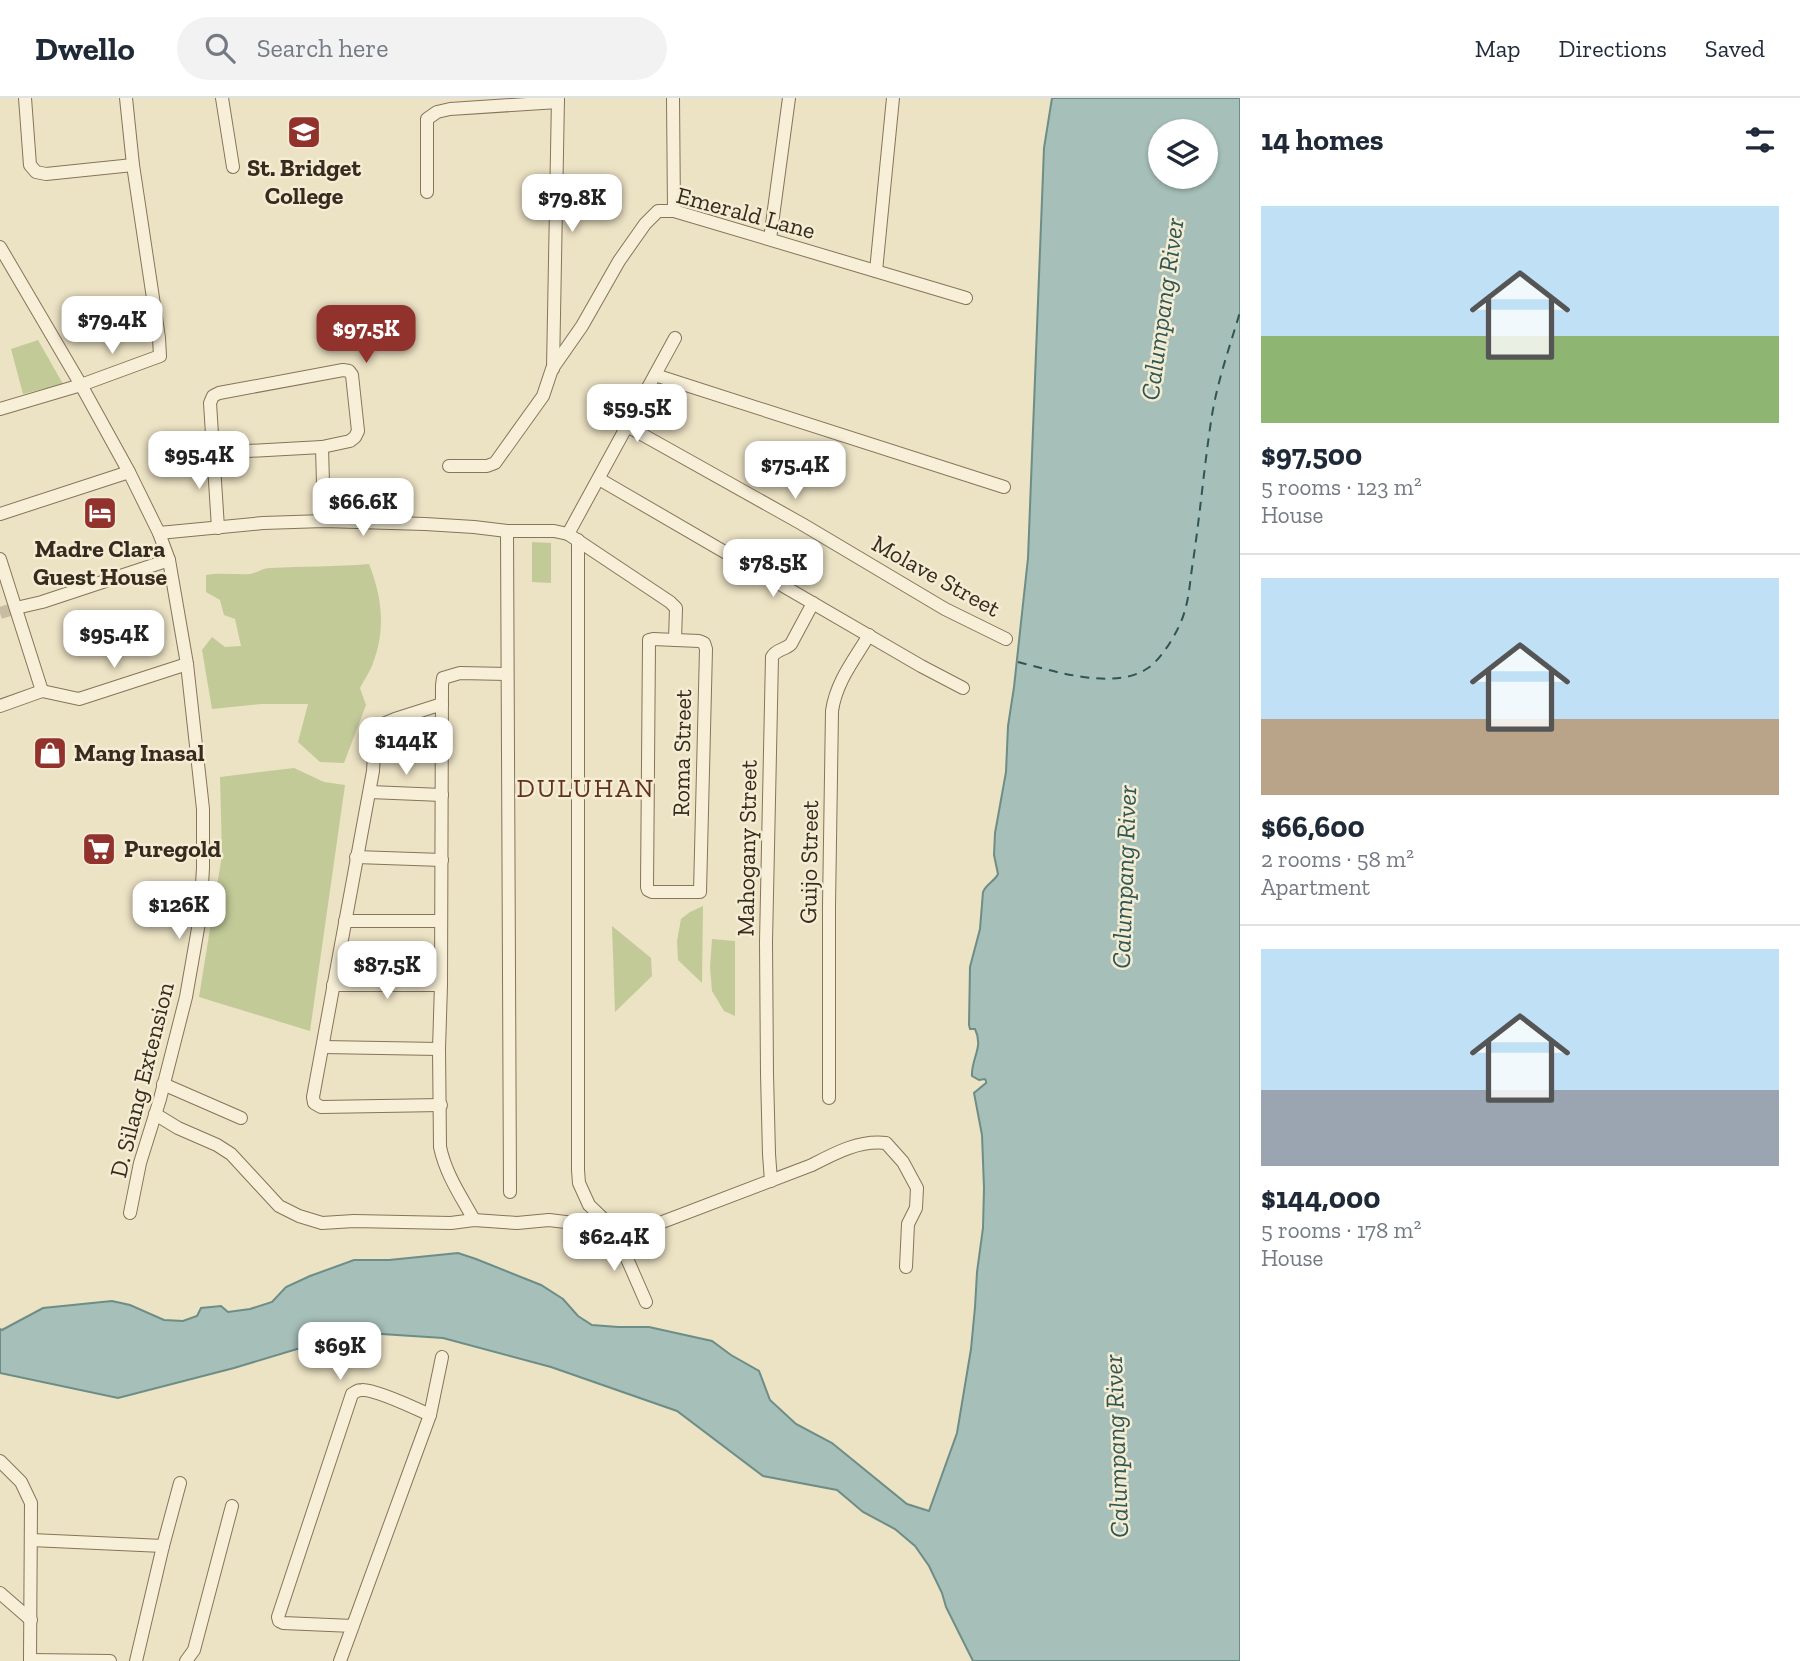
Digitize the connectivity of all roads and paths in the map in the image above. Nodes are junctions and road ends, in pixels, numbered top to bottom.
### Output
1 (24, 98) edge
2 (126, 98) edge
3 (222, 98) edge
4 (673, 98) edge
5 (789, 98) edge
6 (893, 98) edge
7 (558, 100) edge
8 (133, 164) junction
9 (233, 167) dead end
10 (427, 192) dead end
11 (674, 211) junction
12 (770, 239) junction
13 (0, 247) edge
14 (876, 271) junction
15 (966, 298) dead end
16 (675, 338) dead end
17 (552, 369) junction
18 (655, 375) junction
19 (81, 385) junction
20 (0, 409) edge
21 (628, 426) junction
22 (322, 447) junction
23 (212, 453) junction
24 (449, 466) dead end
25 (129, 472) junction
26 (599, 480) junction
27 (1004, 487) dead end
28 (0, 514) edge
29 (324, 521) junction
30 (218, 527) junction
31 (506, 531) junction
32 (159, 533) junction
33 (573, 537) junction
34 (0, 559) edge
35 (169, 561) junction
36 (813, 603) junction
37 (16, 608) junction
38 (869, 635) junction
39 (1006, 639) dead end
40 (675, 640) junction
41 (187, 664) junction
42 (507, 674) junction
43 (964, 688) dead end
44 (42, 691) junction
45 (442, 704) junction
46 (0, 706) edge
47 (370, 792) junction
48 (442, 795) junction
49 (356, 858) junction
50 (442, 860) junction
51 (345, 921) junction
52 (441, 921) junction
53 (333, 985) junction
54 (441, 985) junction
55 (323, 1047) junction
56 (439, 1049) junction
57 (163, 1084) junction
58 (829, 1098) dead end
59 (440, 1105) junction
60 (155, 1114) junction
61 (241, 1118) dead end
62 (771, 1181) junction
63 (510, 1192) dead end
64 (130, 1213) dead end
65 (474, 1220) junction
66 (614, 1229) junction
67 (905, 1267) dead end
68 (646, 1302) dead end
69 (442, 1357) dead end
70 (430, 1415) junction
71 (0, 1461) edge
72 (180, 1483) dead end
73 (232, 1506) dead end
74 (32, 1540) junction
75 (163, 1546) junction
76 (0, 1593) edge
77 (31, 1620) junction
78 (353, 1626) junction
79 (30, 1660) edge
80 (110, 1661) edge
81 (136, 1661) edge
82 (186, 1661) edge
83 (340, 1661) edge

1 - 8 street
2 - 8 street
3 - 9 street
4 - 11 street
5 - 12 street
6 - 14 street
7 - 10 street
7 - 17 street
8 - 19 street
11 - 12 street, Emerald Lane
11 - 17 street, Emerald Lane
12 - 14 street, Emerald Lane
13 - 19 street, D. Silang Extension
14 - 15 street, Emerald Lane
16 - 18 street
17 - 24 street
18 - 21 street
18 - 27 street
19 - 20 street
19 - 25 street, D. Silang Extension
21 - 26 street
21 - 39 street, Molave Street
22 - 23 street
22 - 23 street
22 - 29 street
23 - 30 street
25 - 28 street
25 - 32 street, D. Silang Extension
26 - 33 street
26 - 36 street
29 - 30 street
29 - 31 street
30 - 32 street
31 - 33 street
31 - 42 street
32 - 35 street, D. Silang Extension
33 - 40 street
33 - 66 street
34 - 37 street
35 - 37 street
35 - 41 street, D. Silang Extension
36 - 38 street
36 - 62 street, Mahogany Street
37 - 44 street
38 - 43 street
38 - 58 street, Guijo Street
40 - 40 street, Roma Street
41 - 44 street
41 - 57 street, D. Silang Extension
42 - 45 street
42 - 63 street
44 - 46 street
45 - 47 street
45 - 48 street
47 - 48 street
47 - 49 street
48 - 50 street
49 - 50 street
49 - 51 street
50 - 52 street
51 - 52 street
51 - 53 street
52 - 54 street
53 - 54 street
53 - 55 street
54 - 56 street
55 - 56 street
55 - 59 street
56 - 59 street
57 - 60 street, D. Silang Extension
57 - 61 street
59 - 65 street
60 - 64 street, D. Silang Extension
60 - 65 street
62 - 66 street
62 - 67 street
65 - 66 street
66 - 68 street
69 - 70 street
70 - 78 street
70 - 78 street
71 - 74 street
72 - 75 street
73 - 82 street
74 - 75 street
74 - 77 street
75 - 81 street
76 - 77 street
77 - 79 street
78 - 83 street
79 - 80 street

